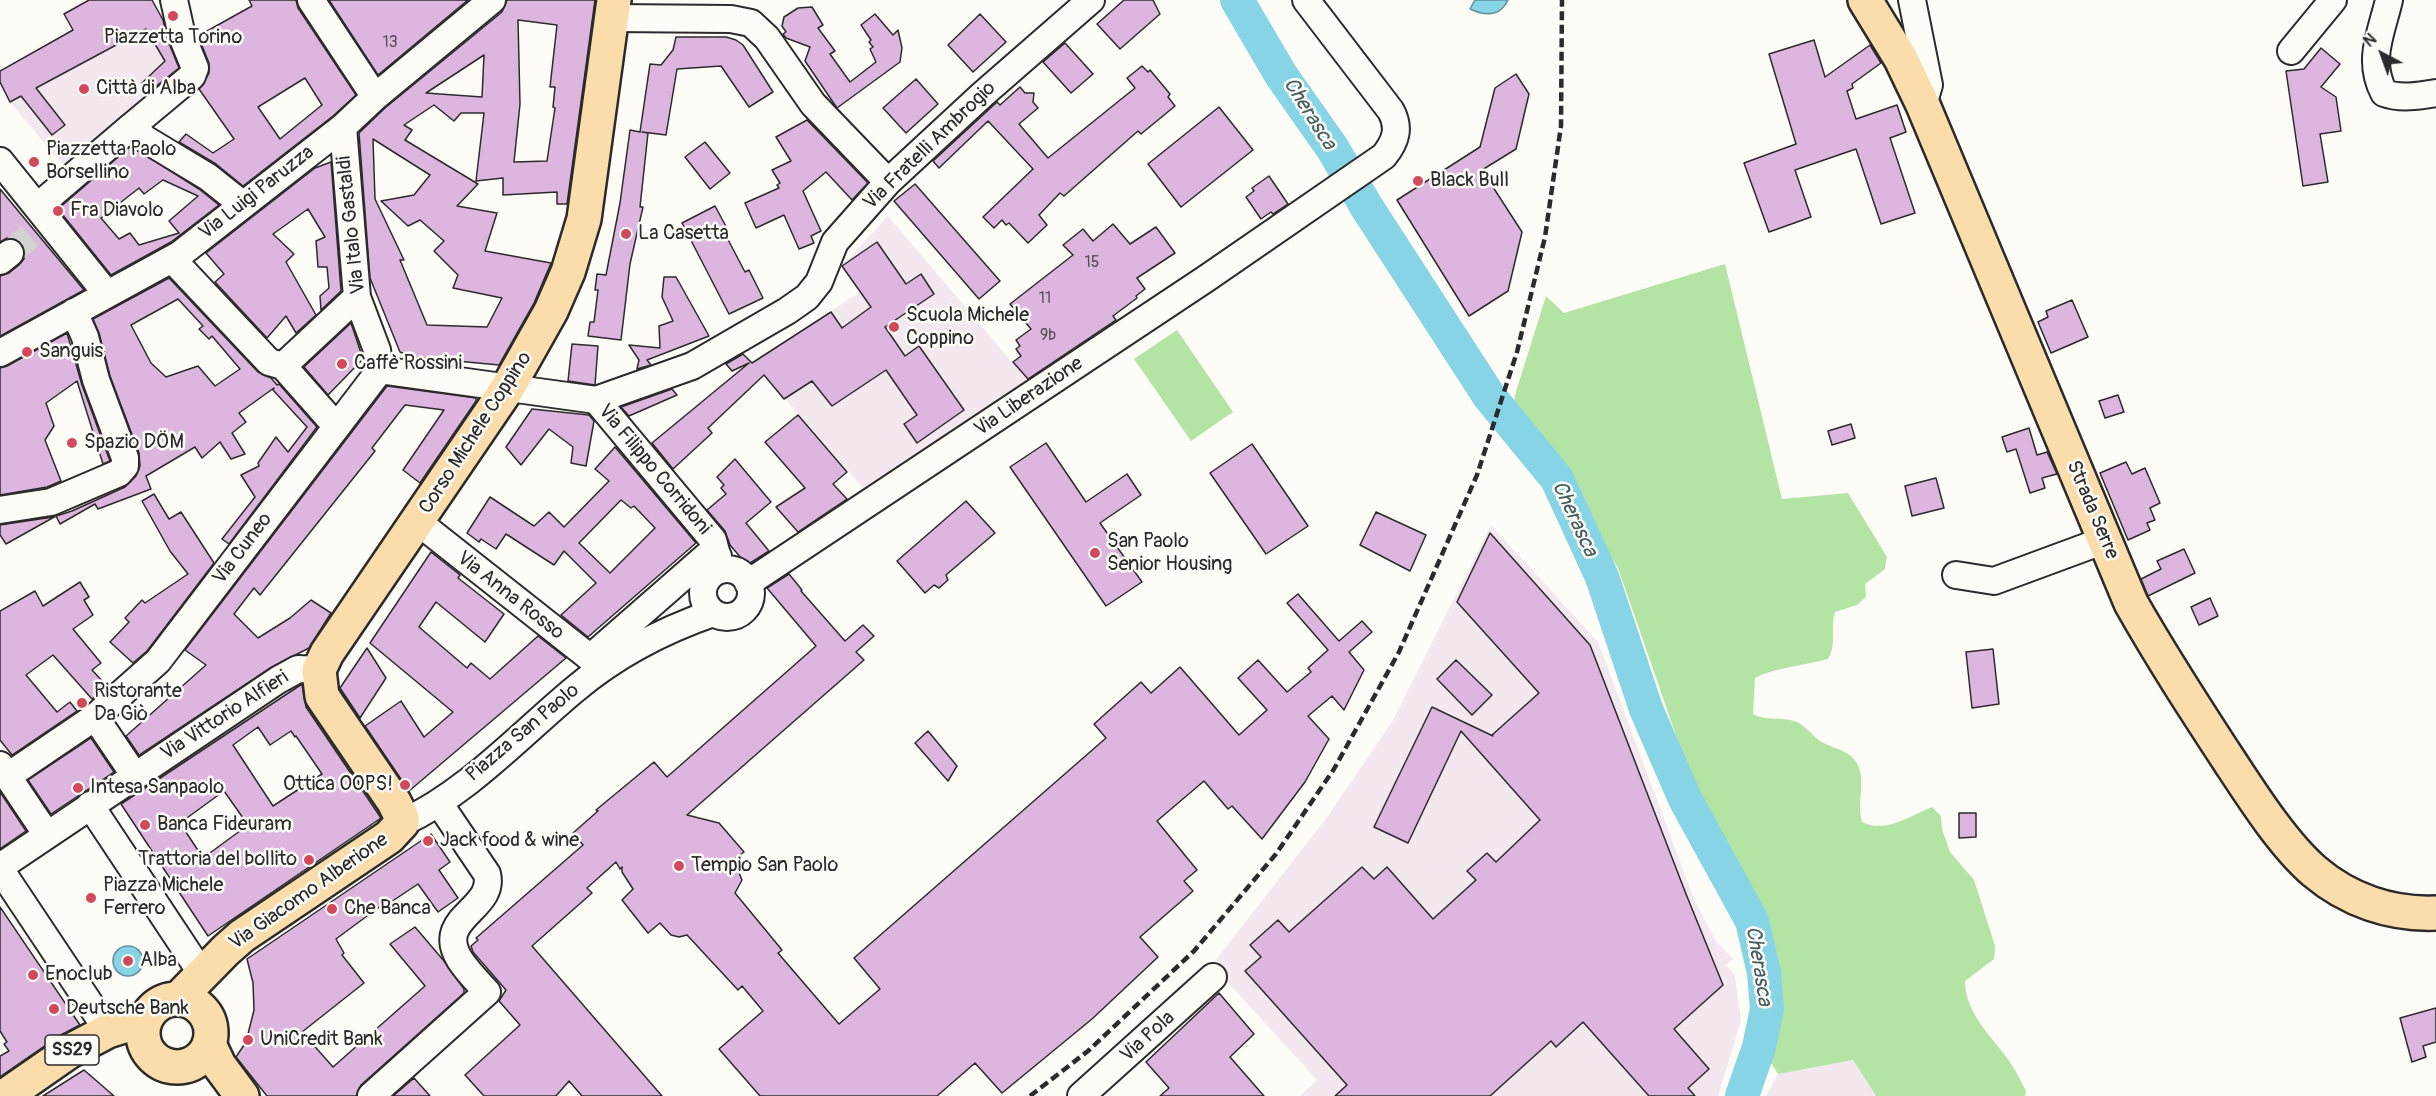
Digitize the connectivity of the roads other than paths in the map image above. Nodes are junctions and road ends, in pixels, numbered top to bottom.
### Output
1 (174, 0) edge
2 (311, 0) edge
3 (492, 0) edge
4 (1091, 0) edge
5 (1306, 0) edge
6 (1865, 0) edge
7 (1912, 0) edge
8 (2333, 0) edge
9 (2389, 0) edge
10 (613, 9) edge
11 (2291, 51) dead end
12 (2436, 93) edge
13 (375, 97) junction
14 (1923, 105) junction
15 (132, 126) junction
16 (342, 126) junction
17 (0, 161) edge
18 (888, 182) junction
19 (242, 204) junction
20 (43, 218) junction
21 (172, 259) junction
22 (107, 294) junction
23 (357, 297) junction
24 (74, 312) junction
25 (0, 353) edge
26 (283, 366) junction
27 (380, 370) junction
28 (507, 389) junction
29 (596, 400) junction
30 (336, 426) junction
31 (0, 510) edge
32 (418, 522) junction
33 (2105, 540) junction
34 (719, 563) junction
35 (1956, 575) dead end
36 (748, 583) junction
37 (708, 604) junction
38 (596, 663) junction
39 (319, 670) junction
40 (95, 717) junction
41 (4, 770) edge
42 (135, 776) junction
43 (439, 802) junction
44 (90, 805) junction
45 (402, 824) junction
46 (47, 835) junction
47 (0, 868) edge
48 (2436, 913) edge
49 (210, 967) junction
50 (1213, 977) dead end
51 (178, 999) junction
52 (108, 1031) junction
53 (208, 1031) junction
54 (148, 1035) junction
55 (180, 1067) junction
56 (5, 1096) edge
57 (37, 1096) edge
58 (215, 1096) edge
59 (242, 1096) edge
60 (371, 1096) edge
61 (1081, 1096) edge

1 - 15 street
2 - 13 street
3 - 13 street, Via Luigi Paruzza
4 - 18 street, Via Fratelli Ambrogio
5 - 36 street, Via Liberazione
6 - 14 main road, Strada Serre
7 - 14 street
8 - 11 street
9 - 12 street
10 - 18 street
10 - 28 main road, Corso Michele Coppino
13 - 16 street, Via Luigi Paruzza
14 - 33 main road, Strada Serre
15 - 19 street
15 - 20 street
16 - 19 street, Via Luigi Paruzza
16 - 23 street, Via Italo Gastaldi
17 - 20 street
18 - 29 street, Via Fratelli Ambrogio
19 - 21 street, Via Luigi Paruzza
20 - 22 street
21 - 22 street, Via Luigi Paruzza
21 - 26 street
22 - 24 street, Via Luigi Paruzza
23 - 26 street
23 - 27 street, Via Italo Gastaldi
24 - 25 street, Via Luigi Paruzza
24 - 31 street
26 - 30 street
27 - 28 street
27 - 30 street, Via Cuneo
28 - 29 street, Via Filippo Corridoni
28 - 32 main road, Corso Michele Coppino
29 - 34 street, Via Filippo Corridoni
30 - 40 street, Via Cuneo
32 - 38 street, Via Anna Rosso
32 - 39 main road, Corso Michele Coppino
33 - 35 street
33 - 48 main road, Strada Serre
34 - 36 street
34 - 37 street, Piazza San Paolo
34 - 38 street, Piazza San Paolo
36 - 37 street
37 - 38 street, Piazza San Paolo
38 - 43 street, Piazza San Paolo
39 - 42 street, Via Vittorio Alfieri
39 - 45 main road
40 - 41 street, Via Cuneo
40 - 42 street
41 - 46 street
42 - 44 street
43 - 45 street, Piazza San Paolo
43 - 60 street
44 - 46 street
44 - 49 street
45 - 49 main road, Via Giacomo Alberione
46 - 47 street
47 - 52 street
49 - 51 main road, Via Giacomo Alberione
49 - 53 main road, Via Giacomo Alberione
50 - 61 street, Via Pola
51 - 53 main road
51 - 54 main road, SS29
52 - 54 main road, SS29
52 - 56 main road, SS29
53 - 55 main road
53 - 59 main road
54 - 55 main road, SS29
54 - 57 main road, SS29
55 - 58 main road, SS29

